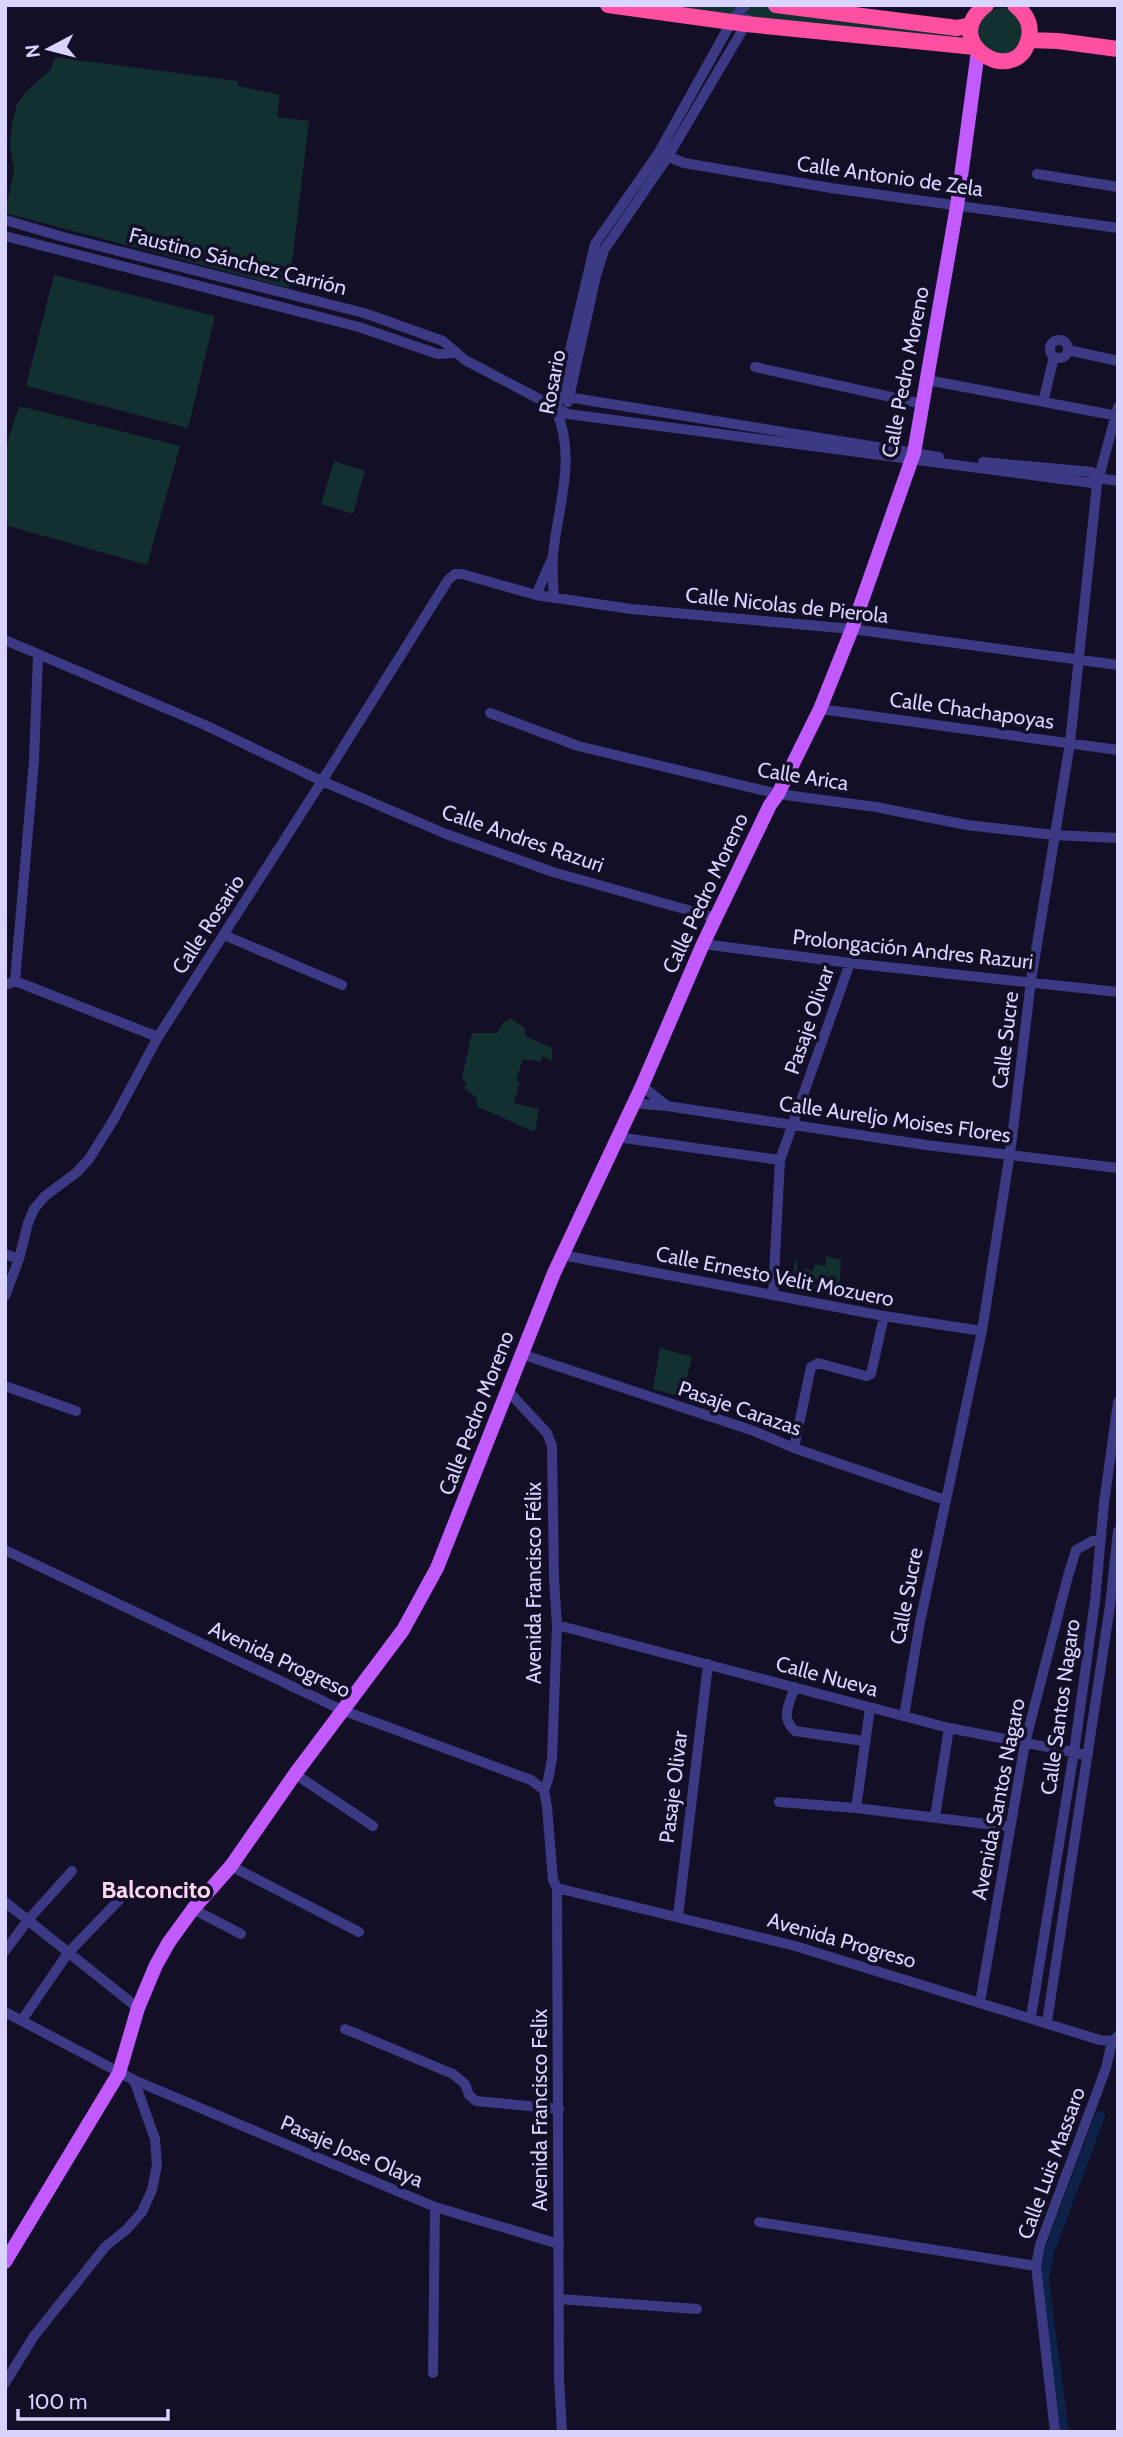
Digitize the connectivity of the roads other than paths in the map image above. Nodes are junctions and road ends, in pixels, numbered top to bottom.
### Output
1 (608, 5) edge
2 (746, 5) edge
3 (776, 5) edge
4 (986, 5) edge
5 (1014, 5) edge
6 (739, 22) junction
7 (971, 25) junction
8 (1029, 40) junction
9 (976, 49) junction
10 (1118, 50) edge
11 (663, 155) junction
12 (1037, 174) dead end
13 (1118, 187) edge
14 (957, 206) junction
15 (5, 220) edge
16 (1118, 228) edge
17 (5, 236) edge
18 (63, 237) junction
19 (58, 251) junction
20 (218, 276) junction
21 (214, 290) junction
22 (454, 353) junction
23 (1118, 361) edge
24 (755, 367) dead end
25 (927, 380) junction
26 (563, 397) junction
27 (545, 401) junction
28 (1043, 402) junction
29 (923, 404) junction
30 (556, 410) junction
31 (1117, 413) edge
32 (568, 414) junction
33 (564, 428) junction
34 (912, 457) junction
35 (1098, 478) junction
36 (1118, 481) edge
37 (553, 555) junction
38 (455, 574) joint
39 (536, 595) junction
40 (554, 598) junction
41 (852, 629) junction
42 (5, 640) edge
43 (38, 655) junction
44 (1079, 660) junction
45 (1118, 665) edge
46 (820, 709) junction
47 (490, 713) dead end
48 (1070, 743) junction
49 (1118, 750) edge
50 (323, 781) junction
51 (778, 794) junction
52 (1054, 835) junction
53 (1118, 838) edge
54 (716, 918) junction
55 (224, 935) junction
56 (703, 944) junction
57 (850, 963) junction
58 (1031, 981) junction
59 (10, 983) edge
60 (342, 985) dead end
61 (1118, 992) edge
62 (158, 1037) junction
63 (642, 1086) junction
64 (633, 1103) junction
65 (667, 1106) junction
66 (792, 1125) junction
67 (617, 1137) junction
68 (1010, 1154) junction
69 (780, 1160) junction
70 (1118, 1168) edge
71 (5, 1254) edge
72 (562, 1255) junction
73 (19, 1259) junction
74 (773, 1295) junction
75 (5, 1296) edge
76 (884, 1316) junction
77 (982, 1331) junction
78 (521, 1354) junction
79 (5, 1386) edge
80 (507, 1390) junction
81 (1118, 1402) edge
82 (76, 1411) dead end
83 (794, 1448) junction
84 (946, 1500) junction
85 (1104, 1503) junction
86 (1118, 1505) edge
87 (1118, 1531) edge
88 (1101, 1540) junction
89 (5, 1550) edge
90 (1114, 1607) edge
91 (557, 1625) junction
92 (708, 1664) junction
93 (795, 1687) junction
94 (870, 1707) junction
95 (342, 1710) junction
96 (904, 1716) junction
97 (949, 1728) junction
98 (864, 1741) junction
99 (1025, 1743) junction
100 (1074, 1752) junction
101 (1088, 1755) junction
102 (295, 1773) junction
103 (544, 1790) junction
104 (779, 1802) dead end
105 (856, 1808) junction
106 (935, 1817) junction
107 (373, 1826) dead end
108 (1010, 1826) junction
109 (231, 1866) junction
110 (72, 1871) dead end
111 (557, 1888) junction
112 (120, 1899) dead end
113 (5, 1902) edge
114 (193, 1909) junction
115 (678, 1916) junction
116 (28, 1920) junction
117 (359, 1932) dead end
118 (241, 1934) dead end
119 (5, 1951) edge
120 (68, 1954) junction
121 (980, 2002) junction
122 (138, 2008) junction
123 (5, 2012) edge
124 (1031, 2017) junction
125 (22, 2020) junction
126 (1046, 2022) junction
127 (345, 2029) dead end
128 (1115, 2038) edge
129 (119, 2073) junction
130 (134, 2080) junction
131 (559, 2109) junction
132 (435, 2207) junction
133 (759, 2222) dead end
134 (559, 2244) junction
135 (5, 2262) edge
136 (1036, 2266) junction
137 (559, 2299) junction
138 (697, 2309) dead end
139 (433, 2373) dead end
140 (5, 2383) edge
141 (562, 2432) edge
142 (1055, 2432) edge

1 - 6 highway
2 - 6 street, Rosario
3 - 7 highway
4 - 7 highway
5 - 8 highway
6 - 9 highway
6 - 11 street, Rosario
7 - 9 highway
8 - 9 highway
8 - 10 highway
9 - 14 main road, Calle Pedro Moreno
11 - 14 street, Calle Antonio de Zela
11 - 26 street, Rosario
12 - 13 street
14 - 16 street, Calle Antonio de Zela
14 - 25 main road, Calle Pedro Moreno
15 - 18 street, Faustino Sánchez Carrión
17 - 19 street, Faustino Sánchez Carrión
18 - 19 street
18 - 20 street, Faustino Sánchez Carrión
19 - 21 street, Faustino Sánchez Carrión
20 - 21 street
20 - 22 street, Faustino Sánchez Carrión
21 - 22 street, Faustino Sánchez Carrión
22 - 27 street, Faustino Sánchez Carrión
23 - 28 street
24 - 29 street
25 - 28 street
25 - 29 main road, Calle Pedro Moreno
26 - 27 street
26 - 30 street, Rosario
26 - 32 street, Rosario
26 - 34 street
27 - 30 street, Faustino Sánchez Carrión
28 - 31 street
29 - 34 main road, Calle Pedro Moreno
30 - 32 street
30 - 33 street, Rosario
31 - 35 street, Calle Sucre
32 - 33 street, Rosario
32 - 34 street
33 - 37 street
34 - 35 street
34 - 41 main road, Calle Pedro Moreno
35 - 36 street
35 - 44 street, Calle Sucre
37 - 39 street
37 - 40 street
38 - 39 street, Calle Nicolas de Pierola
38 - 50 street, Calle Rosario
39 - 40 street, Calle Nicolas de Pierola
40 - 41 street, Calle Nicolas de Pierola
41 - 44 street, Calle Nicolas de Pierola
41 - 46 main road, Calle Pedro Moreno
42 - 43 street, Calle Andres Razuri
43 - 50 street, Calle Andres Razuri
43 - 59 street
44 - 45 street, Calle Nicolas de Pierola
44 - 48 street, Calle Sucre
46 - 48 street, Calle Chachapoyas
46 - 51 main road, Calle Pedro Moreno
47 - 51 street, Calle Arica
48 - 49 street, Calle Chachapoyas
48 - 52 street, Calle Sucre
50 - 54 street, Calle Andres Razuri
50 - 55 street, Calle Rosario
51 - 52 street, Calle Arica
51 - 54 main road, Calle Pedro Moreno
52 - 53 street, Calle Arica
52 - 58 street, Calle Sucre
54 - 56 main road, Calle Pedro Moreno
55 - 60 street
55 - 62 street, Calle Rosario
56 - 57 street, Prolongación Andres Razuri
56 - 63 main road, Calle Pedro Moreno
57 - 58 street, Prolongación Andres Razuri
57 - 66 street, Pasaje Olivar
58 - 61 street, Prolongación Andres Razuri
58 - 68 street, Calle Sucre
59 - 62 street
62 - 73 street, Calle Rosario
63 - 64 main road, Calle Pedro Moreno
63 - 65 street
64 - 65 street, Calle Aureljo Moises Flores
64 - 67 main road, Calle Pedro Moreno
65 - 66 street, Calle Aureljo Moises Flores
66 - 68 street, Calle Aureljo Moises Flores
66 - 69 street, Pasaje Olivar
67 - 69 street
67 - 72 main road, Calle Pedro Moreno
68 - 70 street, Calle Aureljo Moises Flores
68 - 77 street, Calle Sucre
69 - 74 street, Pasaje Olivar
71 - 73 street
72 - 74 street, Calle Ernesto Velit Mozuero
72 - 78 main road, Calle Pedro Moreno
73 - 75 street, Calle Rosario
74 - 76 street, Calle Ernesto Velit Mozuero
76 - 77 street, Calle Ernesto Velit Mozuero
76 - 83 street
77 - 84 street, Calle Sucre
78 - 80 main road, Calle Pedro Moreno
78 - 83 street, Pasaje Carazas
79 - 82 street
80 - 91 street, Avenida Francisco Félix
80 - 95 main road, Calle Pedro Moreno
81 - 85 street, Calle Santos Nagaro
83 - 84 street, Pasaje Carazas
84 - 96 street, Calle Sucre
85 - 86 street
85 - 88 street, Calle Santos Nagaro
87 - 90 street, Calle Santos Nagaro
88 - 99 street, Avenida Santos Nagaro
88 - 100 street, Calle Santos Nagaro
89 - 95 street, Avenida Progreso
90 - 101 street, Calle Santos Nagaro
91 - 92 street, Calle Nueva
91 - 103 street, Avenida Francisco Félix
92 - 93 street, Calle Nueva
92 - 115 street, Pasaje Olivar
93 - 94 street, Calle Nueva
93 - 98 street
94 - 96 street, Calle Nueva
94 - 98 street
95 - 102 main road, Calle Pedro Moreno
95 - 103 street, Avenida Progreso
96 - 97 street, Calle Nueva
97 - 99 street, Calle Nueva
97 - 106 street
98 - 105 street
99 - 100 street, Calle Nueva
99 - 108 street, Avenida Santos Nagaro
100 - 101 street, Calle Nueva
100 - 124 street, Calle Santos Nagaro
101 - 126 street, Calle Santos Nagaro
102 - 107 street
102 - 109 main road, Calle Pedro Moreno
103 - 111 street, Avenida Francisco Felix
104 - 105 street
105 - 106 street
106 - 108 street
108 - 121 street, Avenida Santos Nagaro
109 - 114 main road, Calle Pedro Moreno
109 - 117 street
110 - 116 street
111 - 115 street, Avenida Progreso
111 - 131 street, Avenida Francisco Felix
112 - 120 street
113 - 116 street
114 - 118 street
114 - 122 main road, Calle Pedro Moreno
115 - 121 street, Avenida Progreso
116 - 119 street
116 - 120 street
120 - 122 street
120 - 125 street
121 - 124 street, Avenida Progreso
122 - 129 main road, Calle Pedro Moreno
123 - 125 street, Pasaje Jose Olaya
124 - 126 street, Avenida Progreso
125 - 129 street, Pasaje Jose Olaya
126 - 128 street, Avenida Progreso
127 - 131 street
128 - 136 street, Calle Luis Massaro
129 - 130 street, Pasaje Jose Olaya
129 - 135 main road, Calle Pedro Moreno
130 - 132 street, Pasaje Jose Olaya
130 - 140 street
131 - 134 street, Avenida Francisco Felix
132 - 134 street, Pasaje Jose Olaya
132 - 139 street
133 - 136 street
134 - 137 street, Avenida Francisco Felix
136 - 142 street, Calle Luis Massaro
137 - 138 street
137 - 141 street, Avenida Francisco Felix

